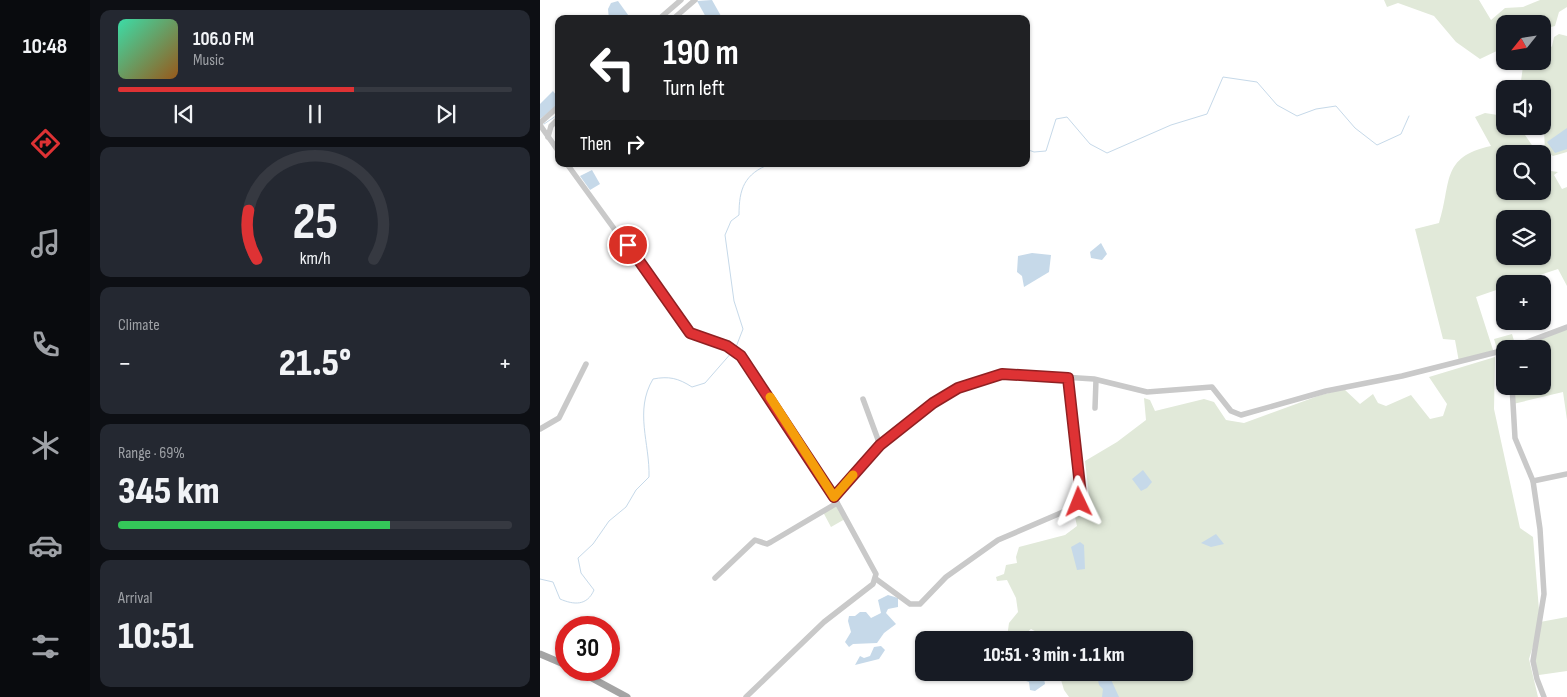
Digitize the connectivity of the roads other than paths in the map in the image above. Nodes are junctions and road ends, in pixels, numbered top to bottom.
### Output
1 (681, 0) edge
2 (695, 0) edge
3 (664, 15) edge
4 (678, 15) edge
5 (555, 110) edge
6 (555, 122) edge
7 (540, 124) edge
8 (548, 137) junction
9 (555, 147) edge
10 (569, 167) edge
11 (1567, 327) edge
12 (1533, 340) edge
13 (1496, 352) edge
14 (586, 364) dead end
15 (1068, 378) junction
16 (1096, 380) junction
17 (1513, 395) edge
18 (863, 399) dead end
19 (1095, 408) dead end
20 (540, 429) edge
21 (880, 445) junction
22 (1567, 474) edge
23 (1533, 481) junction
24 (834, 497) junction
25 (837, 503) junction
26 (715, 578) dead end
27 (876, 579) junction
28 (540, 654) edge
29 (555, 660) edge
30 (597, 681) edge
31 (626, 697) edge
32 (746, 697) edge
33 (1544, 697) edge

1 - 3 street
2 - 4 street
5 - 7 street
6 - 8 street
7 - 8 street
8 - 9 street
10 - 24 street
11 - 12 street
13 - 16 street
14 - 20 street
15 - 16 street
15 - 21 street
15 - 27 street
16 - 19 street
17 - 23 street
18 - 21 street
21 - 24 street
22 - 23 street
23 - 33 street
24 - 25 street
25 - 26 street
25 - 27 street
27 - 32 street
28 - 29 main road
30 - 31 main road

